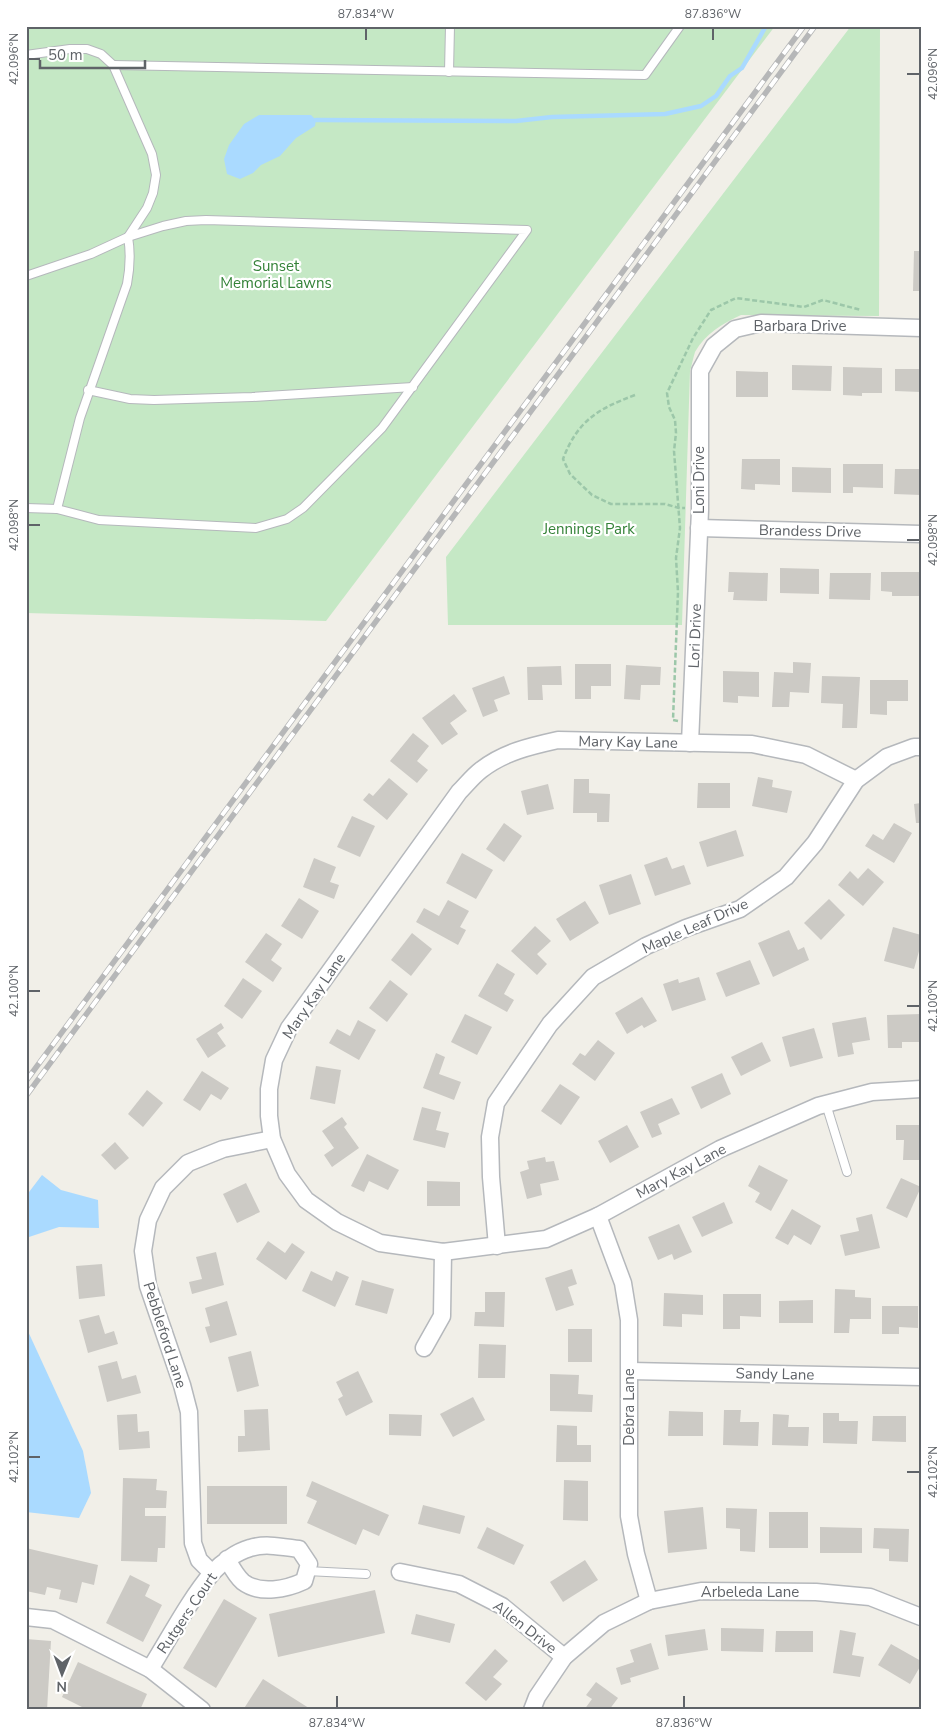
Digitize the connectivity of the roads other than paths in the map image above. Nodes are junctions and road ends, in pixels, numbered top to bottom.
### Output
1 (450, 26) edge
2 (680, 26) edge
3 (26, 55) edge
4 (113, 65) junction
5 (449, 72) junction
6 (128, 237) junction
7 (26, 276) edge
8 (921, 328) edge
9 (413, 387) junction
10 (88, 390) junction
11 (700, 432) joint
12 (26, 508) edge
13 (57, 510) junction
14 (699, 528) junction
15 (921, 534) edge
16 (690, 743) junction
17 (921, 747) edge
18 (856, 780) junction
19 (921, 1089) edge
20 (826, 1104) junction
21 (272, 1139) junction
22 (847, 1172) dead end
23 (598, 1216) junction
24 (497, 1246) junction
25 (443, 1252) junction
26 (424, 1348) dead end
27 (630, 1371) junction
28 (921, 1376) edge
29 (227, 1559) junction
30 (307, 1571) junction
31 (212, 1572) junction
32 (400, 1572) dead end
33 (366, 1574) dead end
34 (649, 1601) junction
35 (26, 1617) edge
36 (921, 1617) edge
37 (564, 1657) junction
38 (150, 1669) junction
39 (202, 1710) edge
40 (532, 1710) edge

1 - 5 lane
2 - 5 lane
3 - 4 lane
4 - 5 lane
4 - 6 lane
6 - 7 lane
6 - 9 lane
6 - 10 lane
8 - 11 street, Barbara Drive
9 - 10 lane
9 - 13 lane
10 - 13 lane
11 - 14 street, Loni Drive
12 - 13 lane
14 - 15 street, Brandess Drive
14 - 16 street, Lori Drive
16 - 18 street, Mary Kay Lane
16 - 21 street, Mary Kay Lane
17 - 18 street, Maple Leaf Drive
18 - 24 street, Maple Leaf Drive
19 - 20 street, Mary Kay Lane
20 - 22 lane
20 - 23 street, Mary Kay Lane
21 - 25 street, Mary Kay Lane
21 - 31 street, Pebbleford Lane
23 - 24 street, Mary Kay Lane
23 - 27 street, Debra Lane
24 - 25 street, Mary Kay Lane
25 - 26 street
27 - 28 street, Sandy Lane
27 - 34 street, Debra Lane
29 - 30 street, Rutgers Court
29 - 30 street, Rutgers Court
29 - 31 street, Rutgers Court
30 - 33 lane
31 - 38 street, Rutgers Court
32 - 37 street, Allen Drive
34 - 36 street, Arbeleda Lane
34 - 37 street, Arbeleda Lane
35 - 38 street
37 - 40 street, Arbeleda Lane
38 - 39 street

